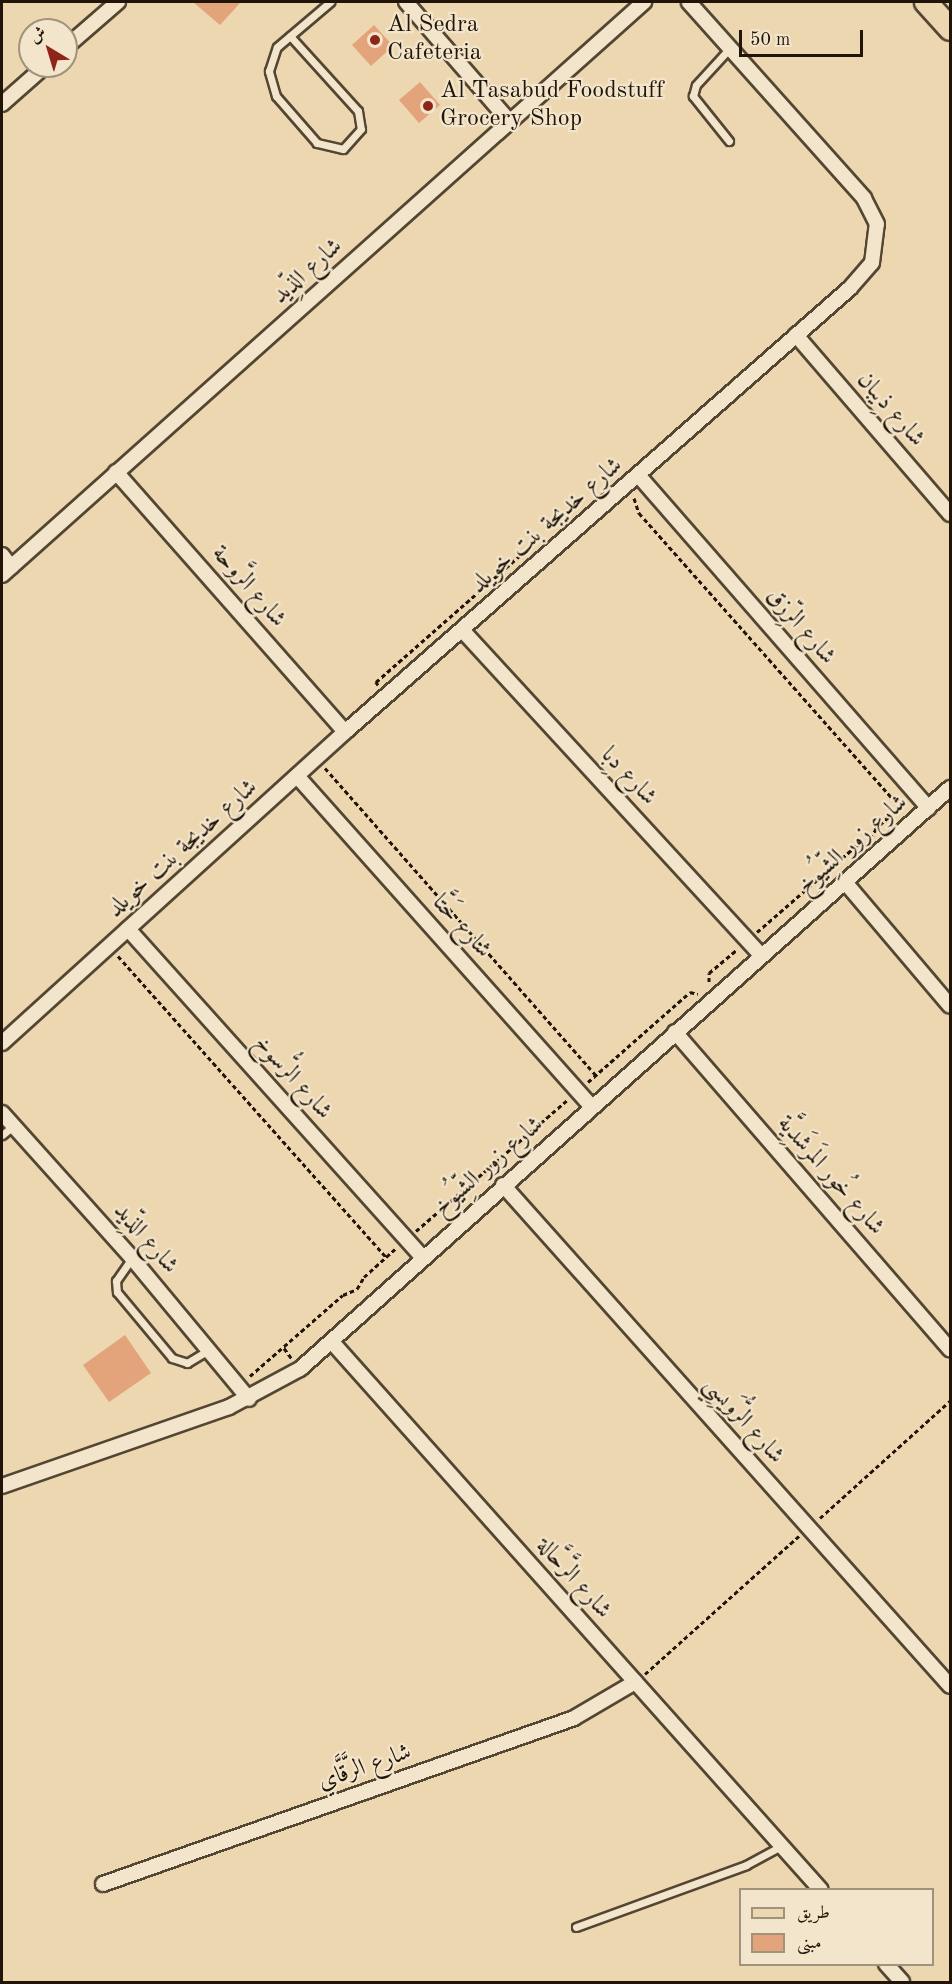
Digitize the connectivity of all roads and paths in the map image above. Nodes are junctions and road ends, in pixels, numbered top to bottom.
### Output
1 (118, 2) edge
2 (330, 2) edge
3 (406, 2) edge
4 (644, 2) edge
5 (688, 2) edge
6 (926, 2) edge
7 (951, 29) edge
8 (290, 36) junction
9 (78, 37) edge
10 (730, 48) junction
11 (32, 78) edge
12 (2, 105) edge
13 (510, 122) junction
14 (729, 141) dead end
15 (796, 335) junction
16 (117, 472) junction
17 (638, 475) junction
18 (616, 495) junction
19 (951, 514) edge
20 (525, 551) dead end
21 (2, 555) edge
22 (7, 571) edge
23 (462, 630) junction
24 (387, 696) junction
25 (345, 732) junction
26 (317, 759) junction
27 (297, 776) junction
28 (951, 788) edge
29 (928, 808) junction
30 (845, 882) junction
31 (128, 929) junction
32 (747, 940) junction
33 (109, 947) junction
34 (761, 955) junction
35 (709, 987) dead end
36 (700, 994) dead end
37 (951, 1006) edge
38 (675, 1032) junction
39 (2, 1043) edge
40 (596, 1075) junction
41 (578, 1091) junction
42 (592, 1107) junction
43 (2, 1113) edge
44 (13, 1126) junction
45 (2, 1135) edge
46 (503, 1185) junction
47 (406, 1240) junction
48 (386, 1257) junction
49 (422, 1257) junction
50 (132, 1258) junction
51 (332, 1342) junction
52 (210, 1349) junction
53 (951, 1350) edge
54 (239, 1385) junction
55 (249, 1399) junction
56 (951, 1401) edge
57 (2, 1486) edge
58 (809, 1528) junction
59 (636, 1682) junction
60 (951, 1686) edge
61 (783, 1845) junction
62 (103, 1884) dead end
63 (819, 1888) edge
64 (576, 1928) dead end
65 (887, 1966) edge
66 (902, 1983) edge

1 - 9 street
2 - 8 lane
3 - 13 street
4 - 13 street, شارع الذِّيد
5 - 10 street, شارع خديجة بنت خويلد
6 - 7 main road
8 - 8 lane
10 - 14 lane
10 - 15 street, شارع خديجة بنت خويلد
11 - 12 street
13 - 16 street, شارع الذِّيد
15 - 17 street, شارع خديجة بنت خويلد
15 - 19 street, شارع ذِيبان
16 - 22 street, شارع الذِّيد
16 - 25 street, شارع الرَّوحة
17 - 18 street, شارع خديجة بنت خويلد
17 - 29 street, شارع الرِّزق
18 - 23 street, شارع خديجة بنت خويلد
18 - 32 path
20 - 24 path
21 - 22 street
23 - 24 street, شارع خديجة بنت خويلد
23 - 32 street, شارع دِبا
24 - 25 street, شارع خديجة بنت خويلد
25 - 26 street, شارع خديجة بنت خويلد
26 - 27 street, شارع خديجة بنت خويلد
26 - 40 path
27 - 31 street, شارع خديجة بنت خويلد
27 - 41 street, شارع حَتَّا
28 - 29 street, شارع زور الشِّيُوخ
29 - 30 street, شارع زور الشِّيُوخ
30 - 34 street, شارع زور الشِّيُوخ
30 - 37 street
31 - 33 street, شارع خديجة بنت خويلد
31 - 47 street, شارع الرُّسوخ
32 - 34 street, شارع دِبا
32 - 35 path
33 - 39 street, شارع خديجة بنت خويلد
33 - 48 path
34 - 38 street, شارع زور الشِّيُوخ
36 - 40 path
38 - 42 street, شارع زور الشِّيُوخ
38 - 53 street, شارع خُور المَرشَدِيَّة
40 - 41 path
41 - 42 street, شارع حَتَّا
41 - 47 path
42 - 46 street, شارع زور الشِّيُوخ
43 - 44 street, شارع الذِّيد
44 - 45 lane
44 - 50 street, شارع الذِّيد
46 - 49 street, شارع زور الشِّيُوخ
46 - 58 street, شارع الرُّوَيسِي
47 - 48 path
47 - 49 street, شارع الرُّسوخ
48 - 54 path
49 - 51 street, شارع زور الشِّيُوخ
50 - 52 street, شارع الذِّيد
50 - 52 lane
51 - 55 street, شارع زور الشِّيُوخ
51 - 59 street, شارع الرَّحَّالة
52 - 54 street, شارع الذِّيد
54 - 55 street, شارع الذِّيد
55 - 57 street, شارع زور الشِّيُوخ
56 - 58 path
58 - 59 path
58 - 60 street, شارع الرُّوَيسِي
59 - 61 street, شارع الرَّحَّالة
59 - 62 street, شارع الرَّقَّاي
61 - 63 street, شارع الرَّحَّالة
61 - 64 lane
65 - 66 street

